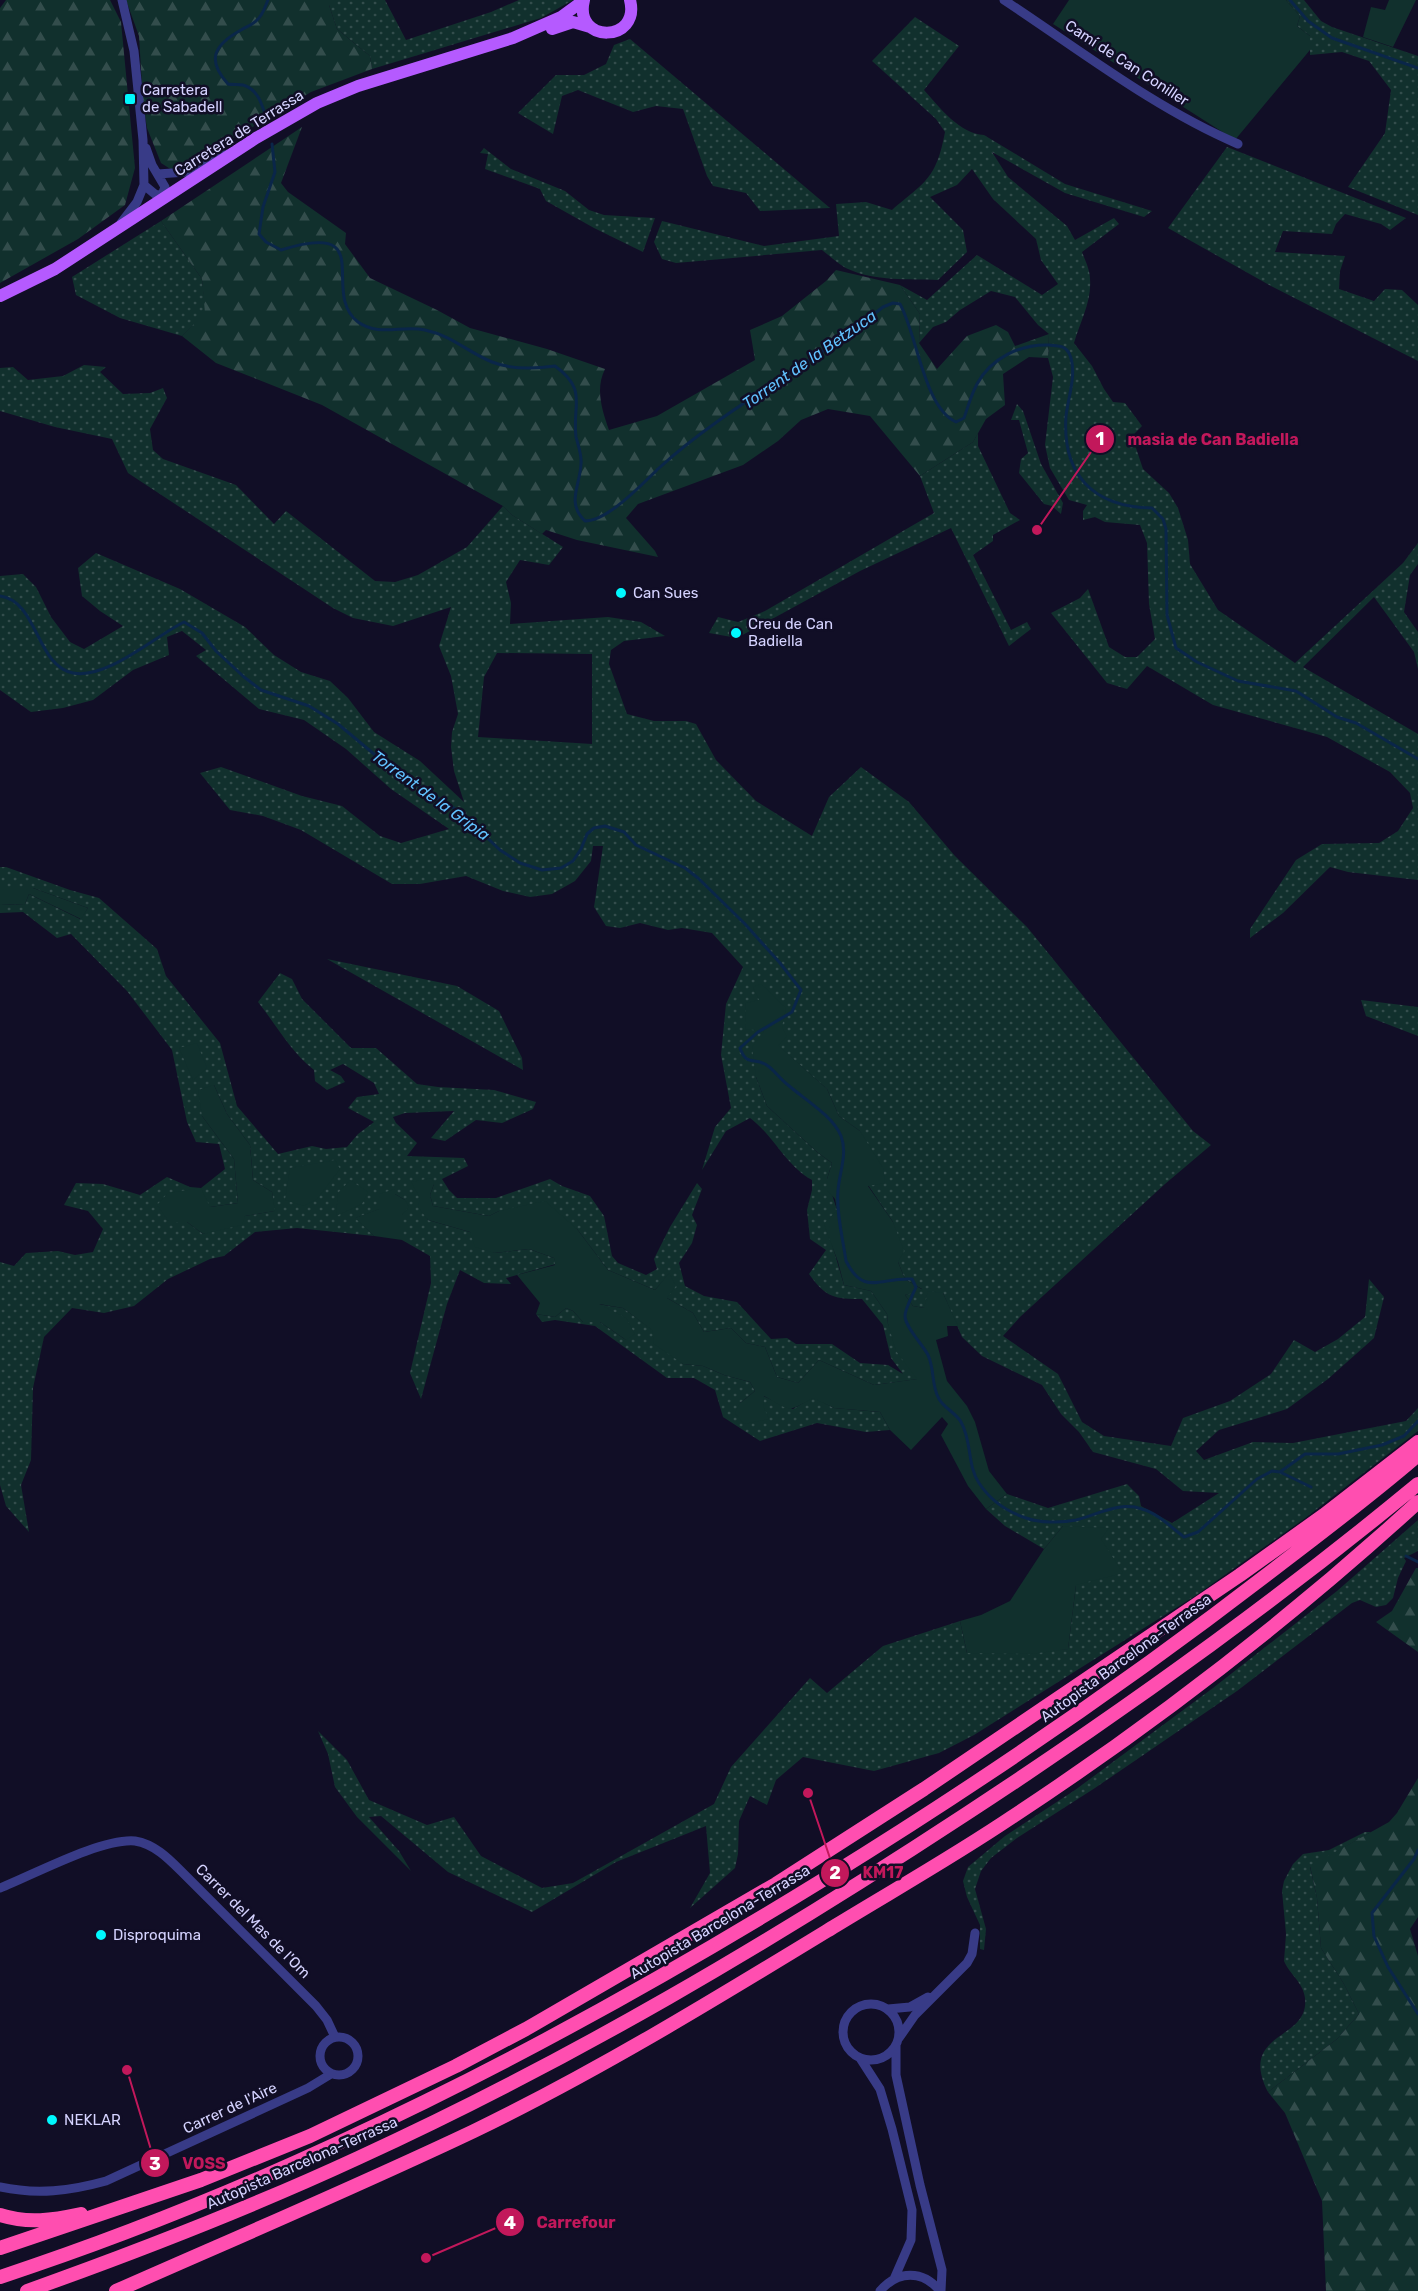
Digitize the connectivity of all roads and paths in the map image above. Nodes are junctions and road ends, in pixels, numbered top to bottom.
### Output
1 (122, 0) edge
2 (1004, 0) edge
3 (584, 1) edge
4 (631, 1) edge
5 (590, 27) junction
6 (513, 38) junction
7 (256, 138) junction
8 (143, 140) junction
9 (1238, 144) dead end
10 (158, 174) junction
11 (144, 185) junction
12 (165, 197) junction
13 (107, 236) junction
14 (0, 296) edge
15 (1418, 1442) edge
16 (1418, 1455) edge
17 (1418, 1484) edge
18 (1418, 1502) edge
19 (0, 1888) edge
20 (975, 1933) dead end
21 (937, 1992) junction
22 (888, 2009) junction
23 (334, 2037) junction
24 (897, 2042) junction
25 (860, 2058) junction
26 (332, 2074) junction
27 (201, 2180) junction
28 (0, 2187) edge
29 (0, 2216) edge
30 (0, 2248) edge
31 (0, 2277) edge
32 (894, 2279) junction
33 (120, 2290) edge
34 (27, 2291) edge
35 (880, 2291) edge
36 (941, 2291) edge

1 - 8 street
2 - 9 street, Camí de Can Coniller
3 - 5 main road
3 - 6 main road, Carretera de Terrassa
4 - 5 main road, Carretera de Terrassa
5 - 6 main road, Carretera de Terrassa
6 - 7 main road, Carretera de Terrassa
7 - 10 street
7 - 12 main road, Carretera de Terrassa
8 - 10 street
8 - 11 street
10 - 12 street
11 - 12 street
11 - 13 street
12 - 13 main road, Carretera de Terrassa
13 - 14 main road, Carretera de Terrassa
15 - 27 highway
16 - 31 highway, Autopista Barcelona-Terrassa
17 - 34 highway, Autopista Barcelona-Terrassa
18 - 33 highway
19 - 23 street, Carrer del Mas de l'Om
20 - 21 street
21 - 22 street
21 - 24 street
22 - 24 street
22 - 25 street
23 - 26 street
23 - 26 street
24 - 25 street
24 - 36 street
25 - 32 street
26 - 28 street, Carrer de l'Aire
27 - 29 highway
27 - 30 highway
32 - 35 street
32 - 36 street

